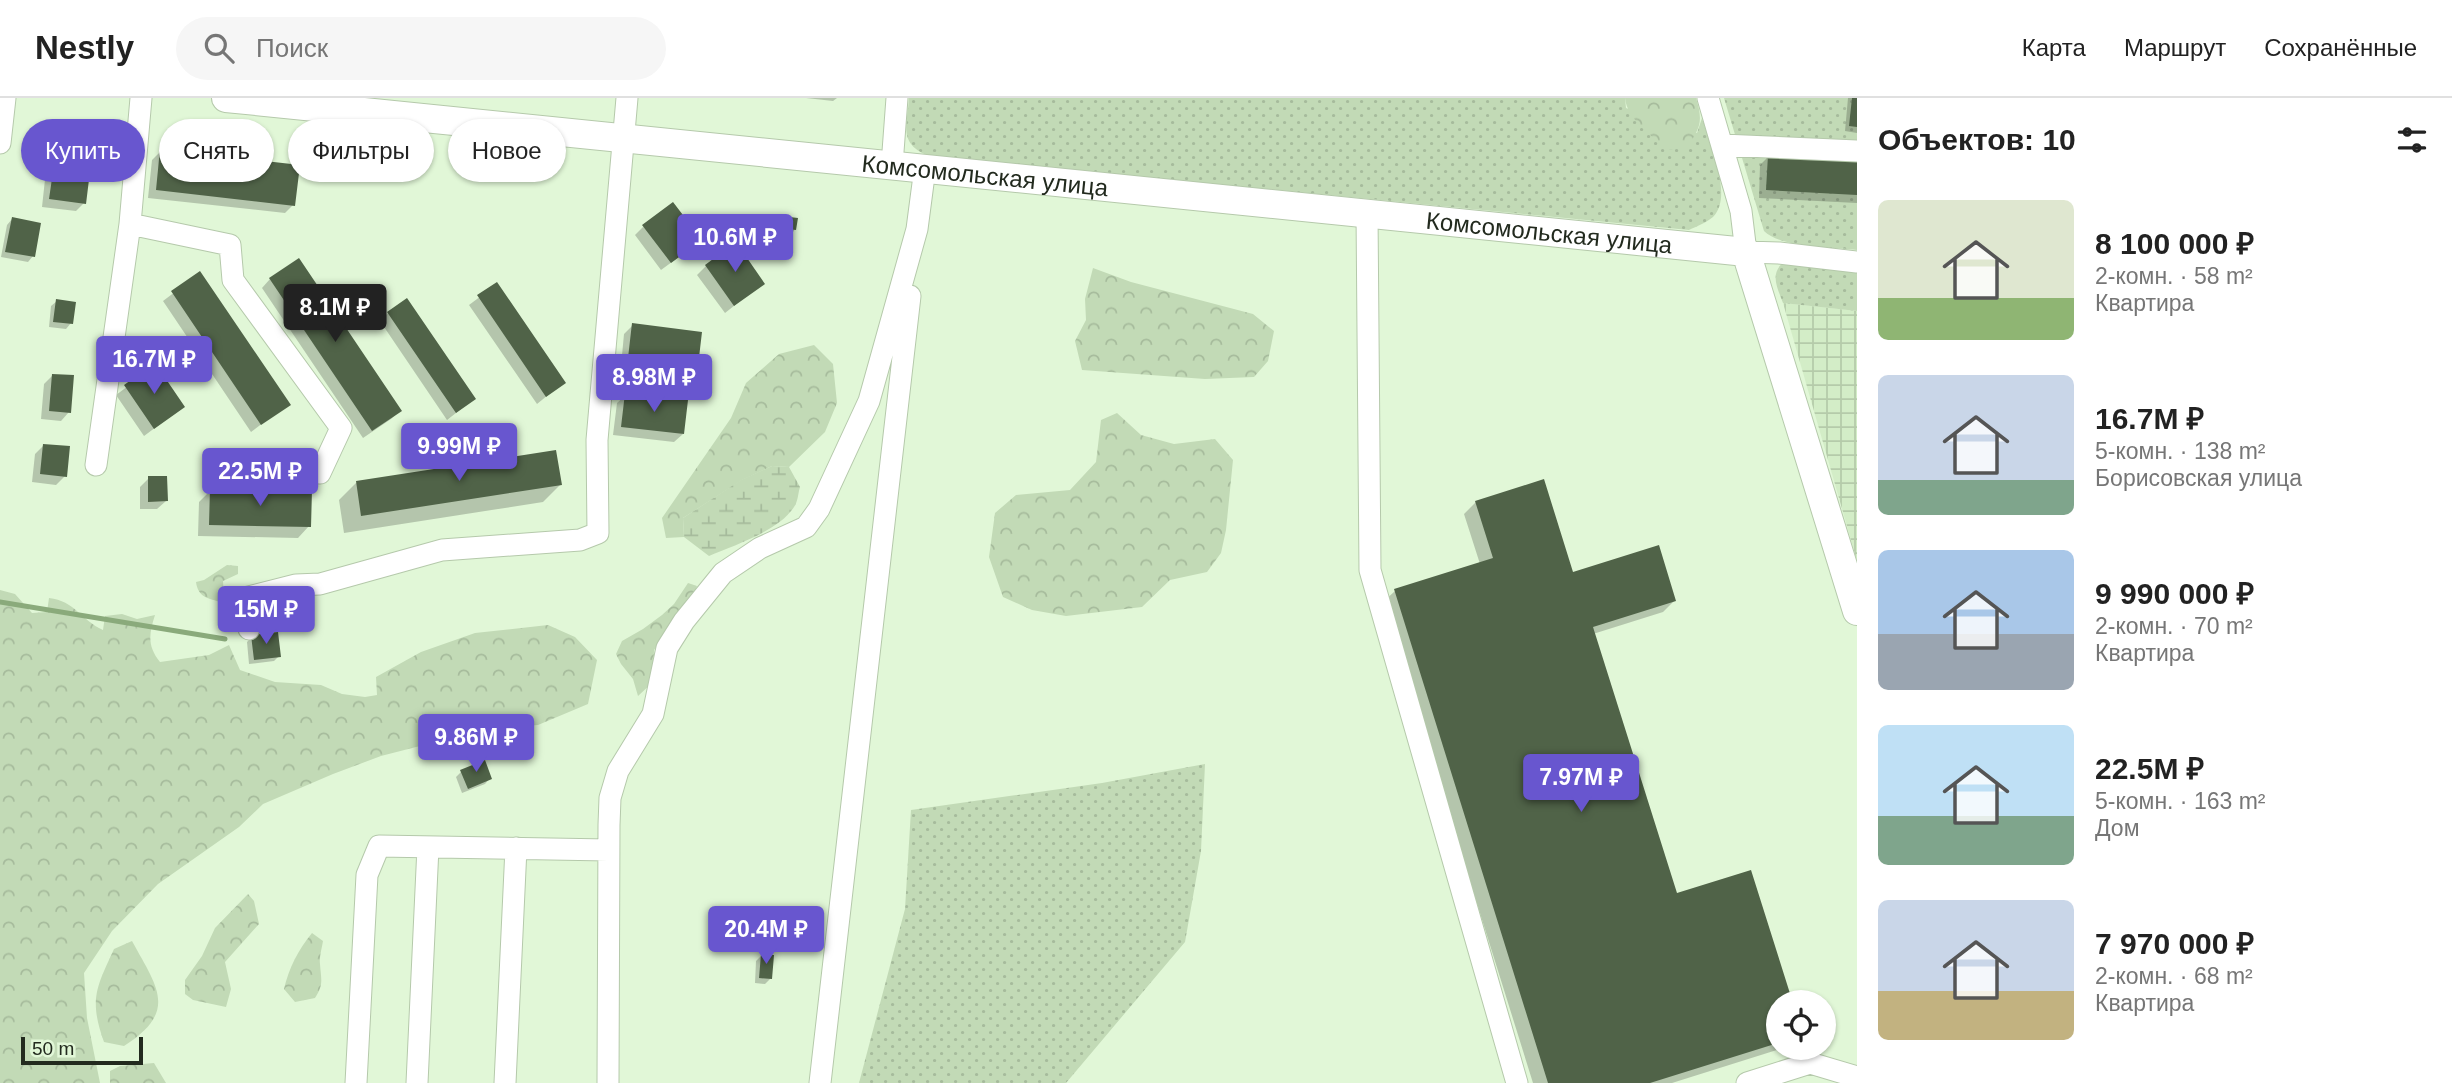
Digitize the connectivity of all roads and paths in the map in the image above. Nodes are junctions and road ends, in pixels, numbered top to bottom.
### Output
1 (4, 98) edge
2 (141, 98) edge
3 (226, 98) edge
4 (627, 98) edge
5 (897, 98) edge
6 (1708, 98) edge
7 (310, 102) edge
8 (0, 109) edge
9 (624, 138) junction
10 (0, 143) edge
11 (1722, 145) junction
12 (1857, 151) edge
13 (892, 165) junction
14 (925, 168) junction
15 (1367, 213) junction
16 (130, 224) junction
17 (917, 229) junction
18 (1746, 251) junction
19 (1857, 262) edge
20 (96, 465) dead end
21 (220, 467) dead end
22 (1857, 611) edge
23 (249, 629) dead end
24 (428, 847) junction
25 (516, 848) junction
26 (608, 850) junction
27 (1857, 1077) edge
28 (356, 1083) edge
29 (417, 1083) edge
30 (505, 1083) edge
31 (608, 1083) edge
32 (820, 1083) edge
33 (1517, 1083) edge
34 (1747, 1083) edge

1 - 8 street
1 - 10 street
2 - 16 street
3 - 7 main road, Комсомольская улица
4 - 9 street
5 - 13 street
6 - 11 street
7 - 9 main road, Комсомольская улица
9 - 13 main road, Комсомольская улица
9 - 23 street
11 - 12 street
11 - 18 street
13 - 14 main road, Комсомольская улица
14 - 15 main road, Комсомольская улица
14 - 17 street
15 - 18 main road, Комсомольская улица
15 - 33 street
16 - 20 street
16 - 21 street
17 - 26 street
17 - 32 street
18 - 19 street
18 - 22 main road
24 - 25 street
24 - 28 street
24 - 29 street
25 - 26 street
25 - 30 street
26 - 31 street
27 - 34 street

